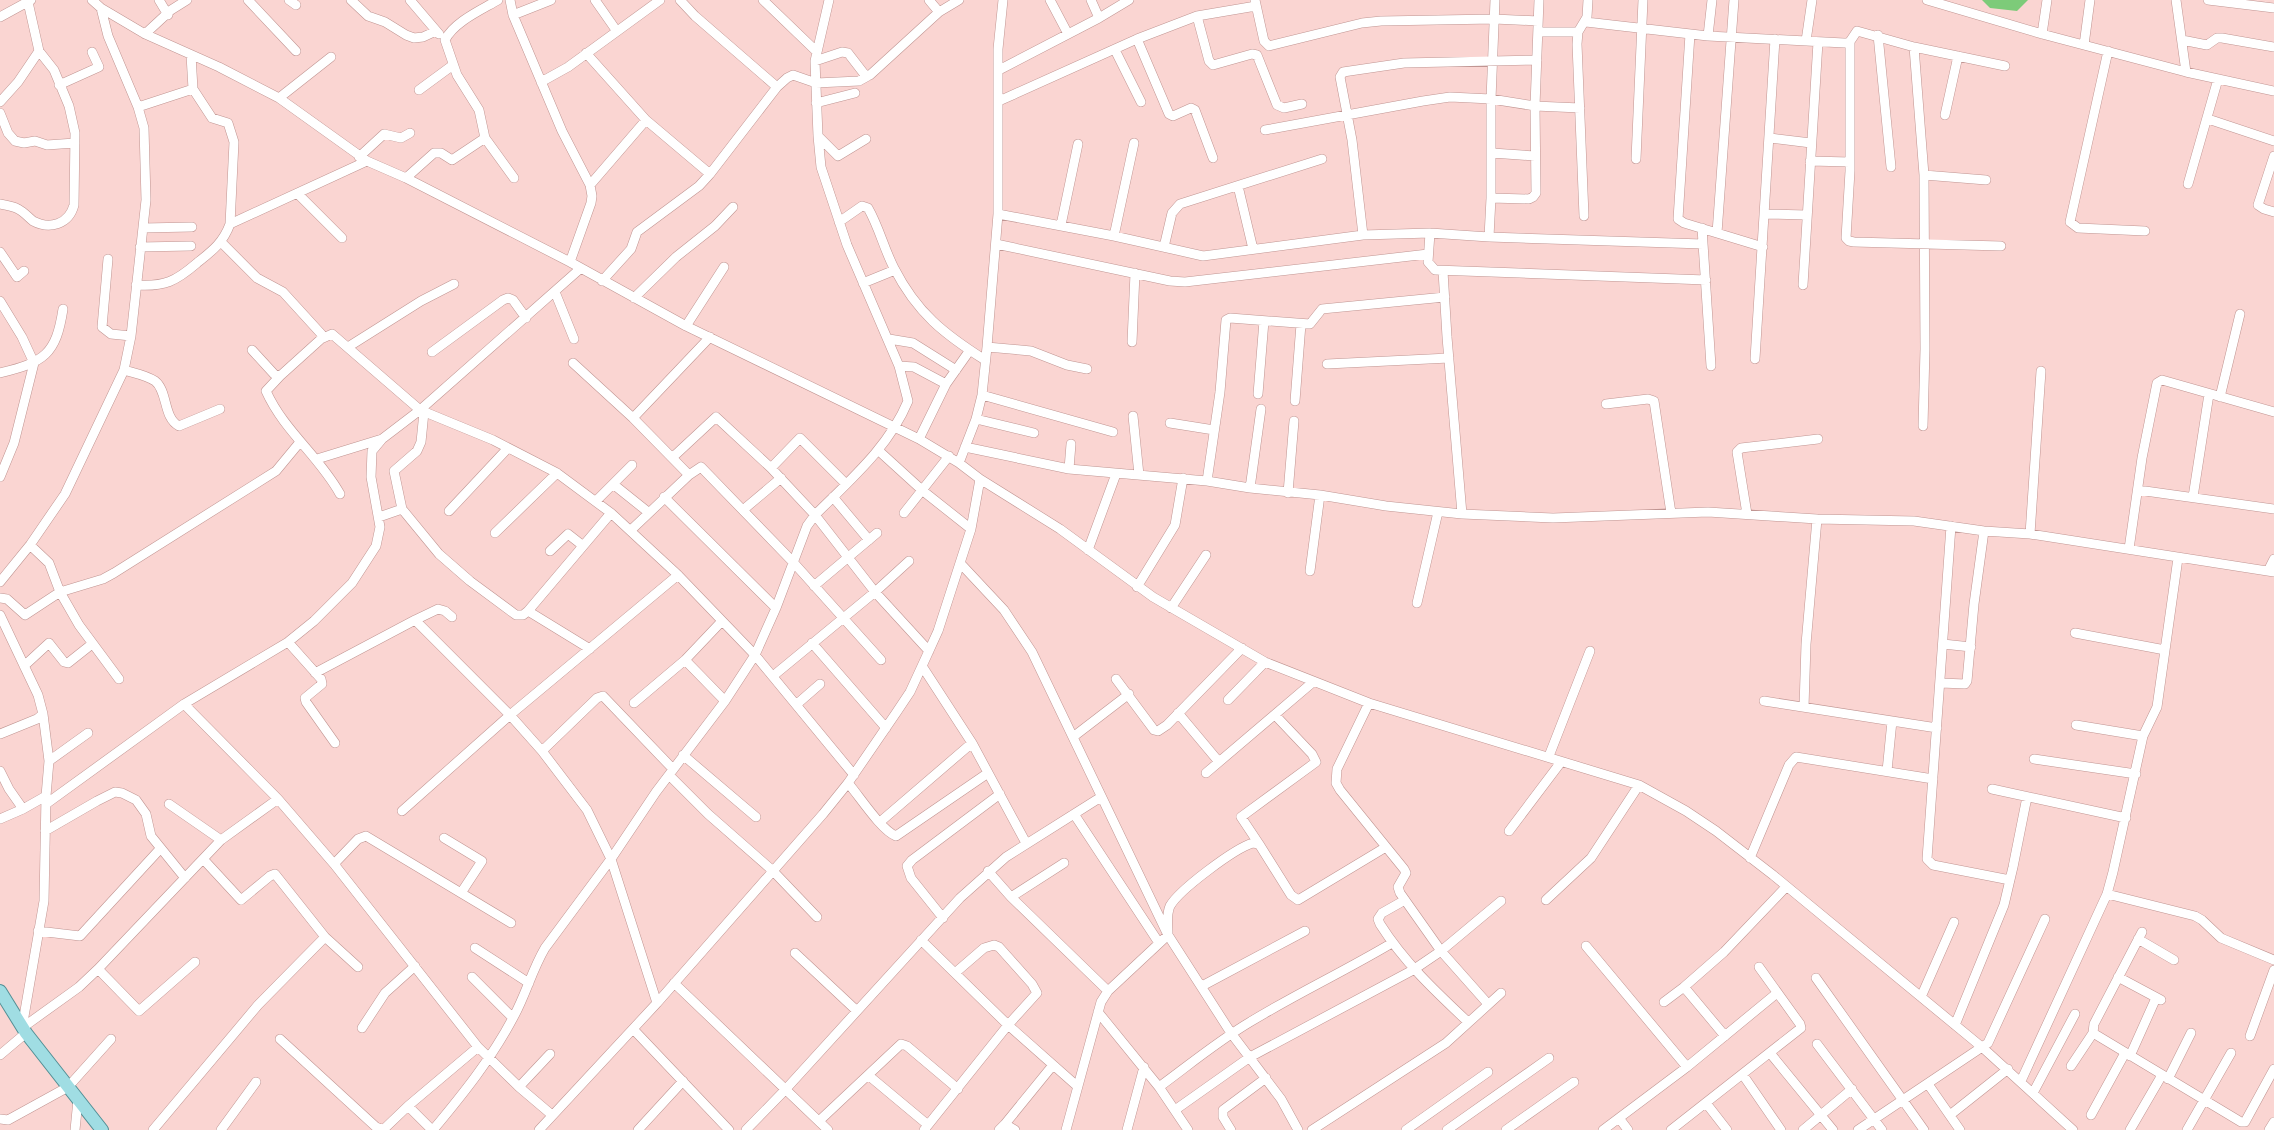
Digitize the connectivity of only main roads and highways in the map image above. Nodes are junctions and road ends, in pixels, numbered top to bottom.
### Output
1 (0, 991) edge
2 (102, 1130) edge

1 - 2 main road

